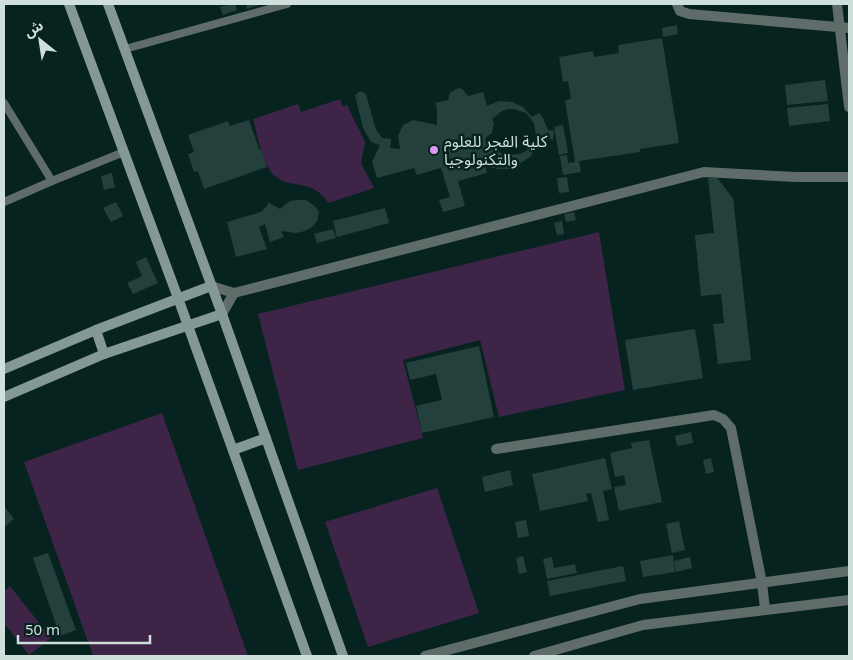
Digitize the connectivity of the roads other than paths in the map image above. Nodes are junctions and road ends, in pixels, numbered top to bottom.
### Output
1 (69, 4) edge
2 (108, 4) edge
3 (287, 4) edge
4 (677, 4) edge
5 (837, 4) edge
6 (844, 27) edge
7 (125, 49) junction
8 (4, 103) edge
9 (849, 107) edge
10 (124, 152) junction
11 (849, 177) edge
12 (52, 180) junction
13 (4, 202) edge
14 (211, 286) junction
15 (234, 293) junction
16 (178, 298) junction
17 (222, 314) junction
18 (188, 325) junction
19 (96, 330) junction
20 (104, 354) junction
21 (4, 369) edge
22 (4, 397) edge
23 (266, 438) junction
24 (496, 449) dead end
25 (233, 450) junction
26 (849, 571) edge
27 (762, 583) junction
28 (849, 600) edge
29 (765, 609) junction
30 (306, 656) edge
31 (344, 656) edge
32 (425, 656) edge
33 (534, 656) edge

1 - 10 street
2 - 7 street
3 - 7 lane
4 - 6 street
5 - 6 street
6 - 9 street
7 - 14 street
8 - 12 lane
10 - 12 lane
10 - 16 street
11 - 15 street
12 - 13 lane
14 - 15 street
14 - 16 street
14 - 17 street
15 - 17 street
16 - 18 street
16 - 19 street
17 - 18 street
17 - 23 street
18 - 20 street
18 - 25 street
19 - 20 street
19 - 21 street
20 - 22 street
23 - 25 street
23 - 31 street
24 - 27 street
25 - 30 street
26 - 27 street
27 - 29 street
27 - 32 street
28 - 29 street
29 - 33 street

